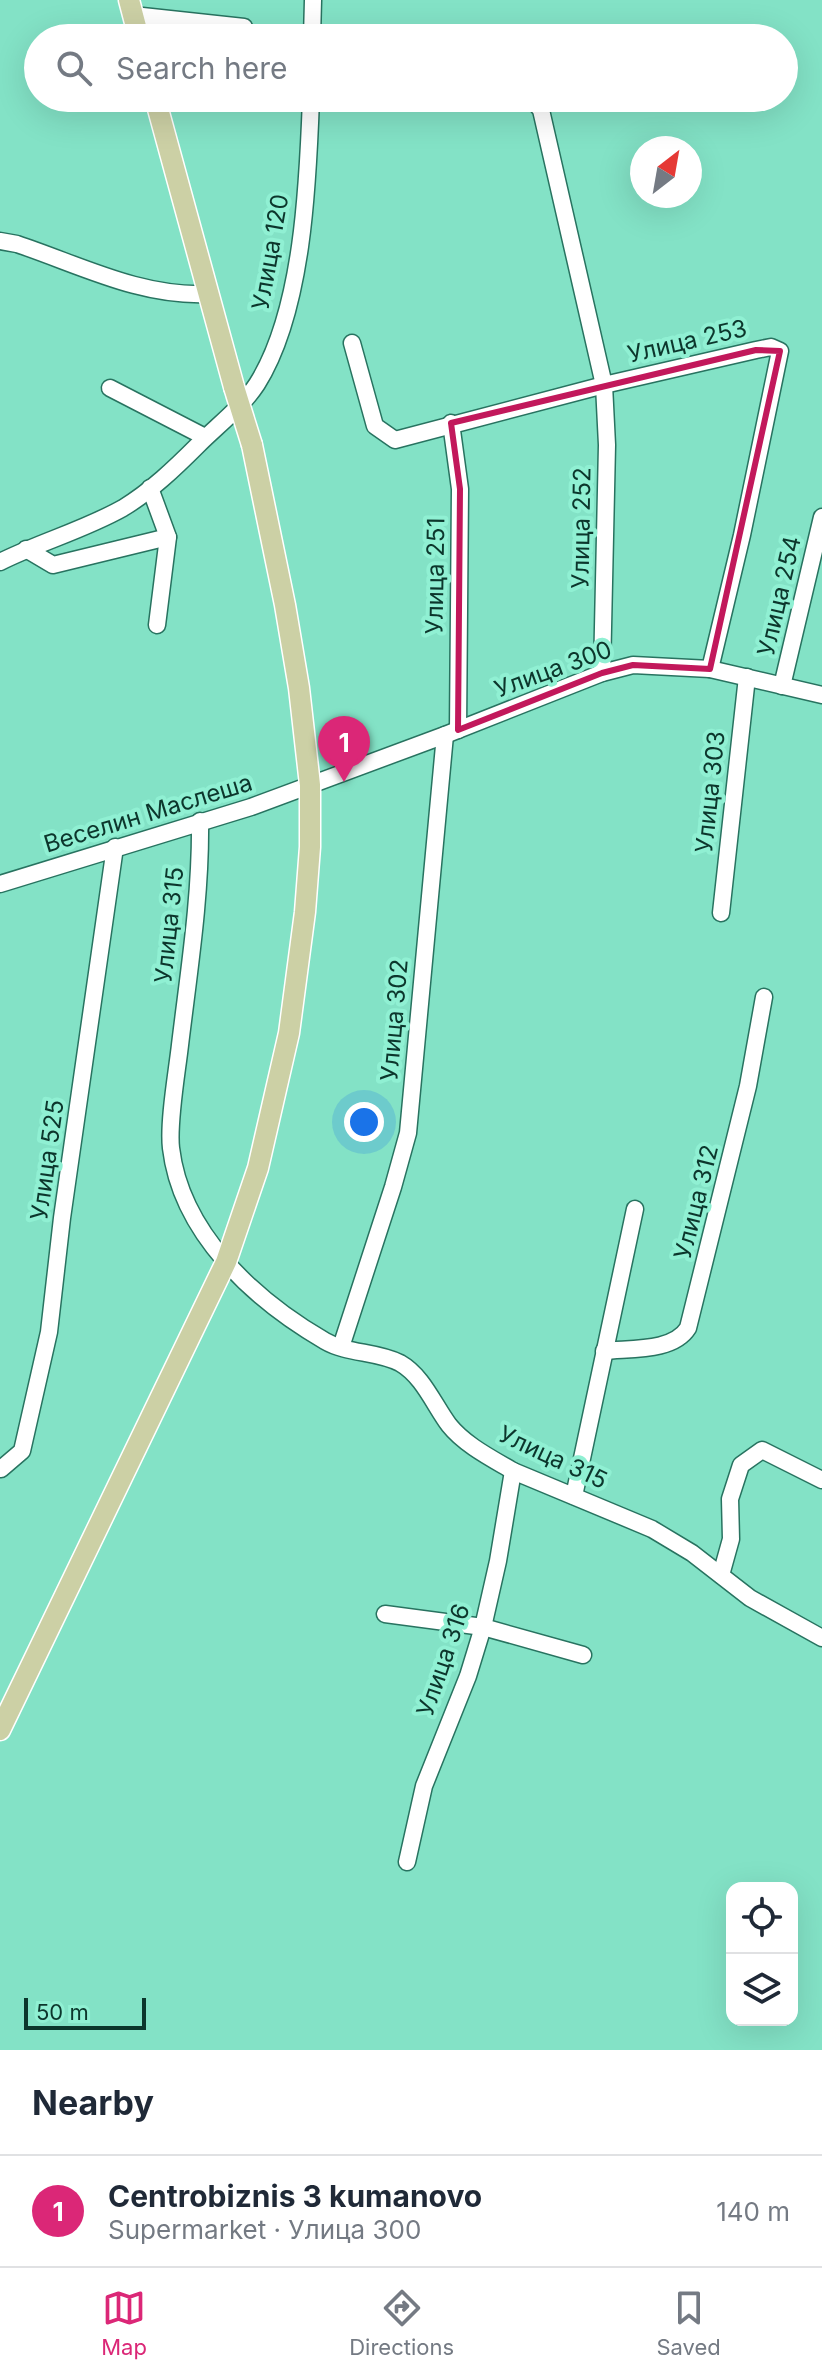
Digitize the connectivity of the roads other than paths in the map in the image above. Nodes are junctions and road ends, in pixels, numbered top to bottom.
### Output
1 (313, 0) edge
2 (131, 7) edge
3 (227, 24) edge
4 (312, 24) edge
5 (159, 112) edge
6 (310, 112) edge
7 (541, 112) edge
8 (0, 241) edge
9 (208, 294) junction
10 (352, 343) dead end
11 (604, 385) junction
12 (110, 388) dead end
13 (451, 423) junction
14 (205, 437) junction
15 (150, 488) junction
16 (822, 517) edge
17 (168, 537) junction
18 (26, 549) junction
19 (0, 562) edge
20 (157, 625) dead end
21 (710, 669) junction
22 (602, 673) junction
23 (747, 677) junction
24 (782, 686) junction
25 (822, 695) edge
26 (452, 733) junction
27 (310, 785) junction
28 (200, 821) junction
29 (115, 847) junction
30 (0, 884) edge
31 (721, 913) dead end
32 (764, 997) dead end
33 (635, 1209) dead end
34 (226, 1262) junction
35 (341, 1347) junction
36 (604, 1351) junction
37 (1, 1469) edge
38 (513, 1471) junction
39 (822, 1480) edge
40 (574, 1496) junction
41 (721, 1575) junction
42 (385, 1614) dead end
43 (483, 1627) junction
44 (822, 1638) edge
45 (583, 1655) dead end
46 (0, 1730) edge
47 (407, 1862) dead end

1 - 4 street
2 - 3 street
5 - 9 main road
6 - 14 street, Улица 120
7 - 11 street, Улица 252
8 - 9 street
9 - 27 main road, bridge
10 - 13 street
11 - 13 street
11 - 21 street, Улица 253
11 - 22 street, Улица 252
12 - 14 street
13 - 26 street, Улица 251
14 - 15 street, Улица 120
15 - 17 street
15 - 18 street, Улица 120
16 - 24 street, Улица 254
17 - 18 street
17 - 20 street
18 - 19 street, Улица 120
21 - 22 street, Улица 300
21 - 23 street, Улица 300
22 - 26 street, Улица 300
23 - 24 street, Улица 300
23 - 31 street, Улица 303
24 - 25 street, Улица 300
26 - 27 street, Улица 300
26 - 35 street, Улица 302
27 - 28 street, Веселин Маслеша
27 - 34 main road
28 - 29 street, Веселин Маслеша
28 - 34 street, Улица 315
29 - 30 street, Веселин Маслеша
29 - 37 street, Улица 525
32 - 36 street, Улица 312
33 - 36 street
34 - 35 street, Улица 315
34 - 46 main road
35 - 38 street, Улица 315
36 - 40 street
38 - 40 street, Улица 315
38 - 43 street, Улица 316
39 - 41 street
40 - 41 street, Улица 315
41 - 44 street, Улица 315
42 - 43 street
43 - 45 street
43 - 47 street, Улица 316

